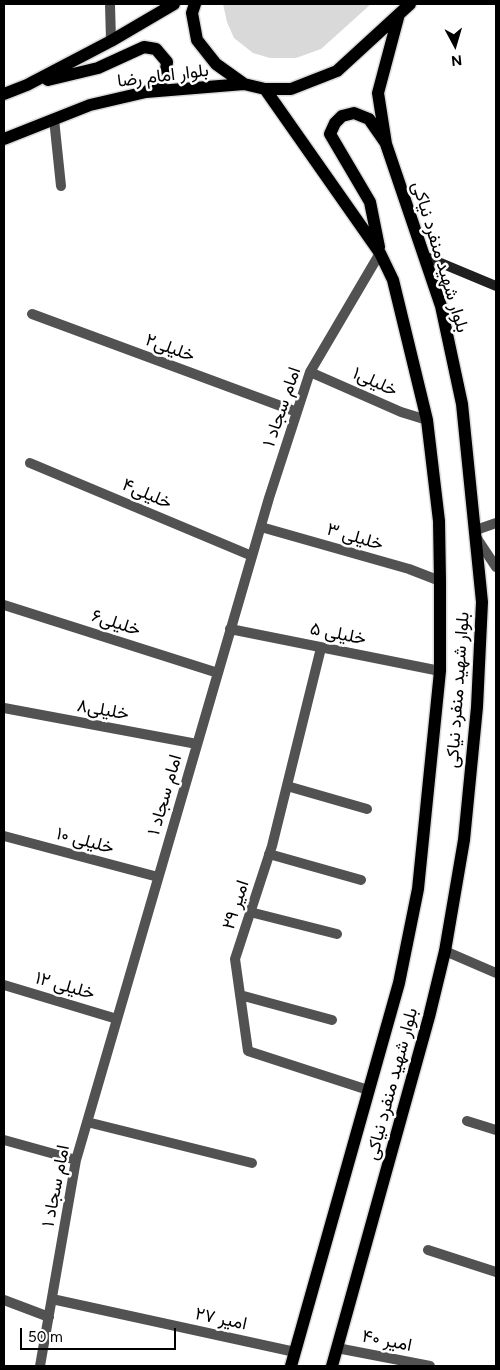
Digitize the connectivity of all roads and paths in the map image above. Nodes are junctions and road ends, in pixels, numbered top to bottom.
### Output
1 (110, 4) edge
2 (174, 4) edge
3 (194, 4) edge
4 (410, 4) edge
5 (399, 14) junction
6 (111, 41) junction
7 (244, 84) junction
8 (27, 85) junction
9 (265, 89) junction
10 (146, 92) junction
11 (4, 94) edge
12 (54, 119) junction
13 (4, 139) edge
14 (386, 144) junction
15 (61, 186) dead end
16 (380, 253) junction
17 (424, 256) junction
18 (496, 286) edge
19 (32, 314) dead end
20 (310, 372) junction
21 (297, 412) junction
22 (427, 420) junction
23 (30, 462) dead end
24 (496, 523) edge
25 (261, 526) junction
26 (476, 533) junction
27 (252, 556) junction
28 (496, 568) edge
29 (440, 581) junction
30 (4, 605) edge
31 (230, 629) junction
32 (321, 648) junction
33 (440, 671) junction
34 (218, 673) junction
35 (4, 708) edge
36 (197, 744) junction
37 (287, 786) junction
38 (367, 809) dead end
39 (4, 836) edge
40 (269, 854) junction
41 (158, 877) junction
42 (361, 880) dead end
43 (250, 912) junction
44 (337, 934) dead end
45 (445, 951) junction
46 (496, 973) edge
47 (4, 986) edge
48 (240, 995) junction
49 (117, 1019) junction
50 (332, 1020) dead end
51 (368, 1090) junction
52 (467, 1121) dead end
53 (87, 1122) junction
54 (496, 1130) edge
55 (4, 1140) edge
56 (76, 1160) junction
57 (252, 1163) dead end
58 (428, 1250) dead end
59 (496, 1272) edge
60 (52, 1299) junction
61 (4, 1300) edge
62 (49, 1317) junction
63 (337, 1348) junction
64 (295, 1352) junction
65 (40, 1366) edge
66 (291, 1366) edge
67 (332, 1366) edge
68 (430, 1366) edge

1 - 6 street
2 - 6 main road
3 - 7 main road
4 - 5 main road
5 - 9 main road
5 - 14 main road, بلوار شهید منفرد نیاکی
6 - 8 main road
7 - 9 main road
7 - 10 main road, بلوار امام رضا
8 - 10 main road
8 - 11 main road
9 - 16 main road, بلوار شهید منفرد نیاکی
10 - 12 main road, بلوار امام رضا
12 - 13 main road, بلوار امام رضا
12 - 15 street
14 - 16 main road
14 - 17 main road, بلوار شهید منفرد نیاکی
16 - 20 street, امام سجاد ۱
16 - 22 main road, بلوار شهید منفرد نیاکی
17 - 18 street
17 - 26 main road, بلوار شهید منفرد نیاکی
19 - 21 street, خلیلی۲
20 - 21 street, امام سجاد ۱
20 - 22 street, خلیلی۱
21 - 25 street, امام سجاد ۱
22 - 29 main road, بلوار شهید منفرد نیاکی
23 - 27 street, خلیلی۴
24 - 26 street
25 - 27 street, امام سجاد ۱
25 - 29 street, خلیلی ۳
26 - 28 street
26 - 45 main road, بلوار شهید منفرد نیاکی
27 - 31 street, امام سجاد ۱
29 - 33 main road, بلوار شهید منفرد نیاکی
30 - 34 street, خلیلی۶
31 - 32 street, خلیلی ۵
31 - 34 street, امام سجاد ۱
32 - 33 street, خلیلی ۵
32 - 37 street, امیر ۲۹
33 - 51 main road, بلوار شهید منفرد نیاکی
34 - 36 street, امام سجاد ۱
35 - 36 street, خلیلی۸
36 - 41 street, امام سجاد ۱
37 - 38 street
37 - 40 street, امیر ۲۹
39 - 41 street, خلیلی ۱۰
40 - 42 street
40 - 43 street, امیر ۲۹
41 - 49 street, امام سجاد ۱
43 - 44 street
43 - 48 street, امیر ۲۹
45 - 46 street
45 - 63 main road, بلوار شهید منفرد نیاکی
47 - 49 street, خلیلی ۱۲
48 - 50 street
48 - 51 street, امیر ۲۹
49 - 53 street, امام سجاد ۱
51 - 64 main road, بلوار شهید منفرد نیاکی
52 - 54 street
53 - 56 street, امام سجاد ۱
53 - 57 street
55 - 56 street
56 - 60 street, امام سجاد ۱
58 - 59 street
60 - 62 street, امام سجاد ۱
60 - 64 street, امیر ۲۷
61 - 62 street
62 - 65 street, امام سجاد ۱
63 - 67 main road, بلوار شهید منفرد نیاکی
63 - 68 street, امیر ۴۰
64 - 66 main road, بلوار شهید منفرد نیاکی

